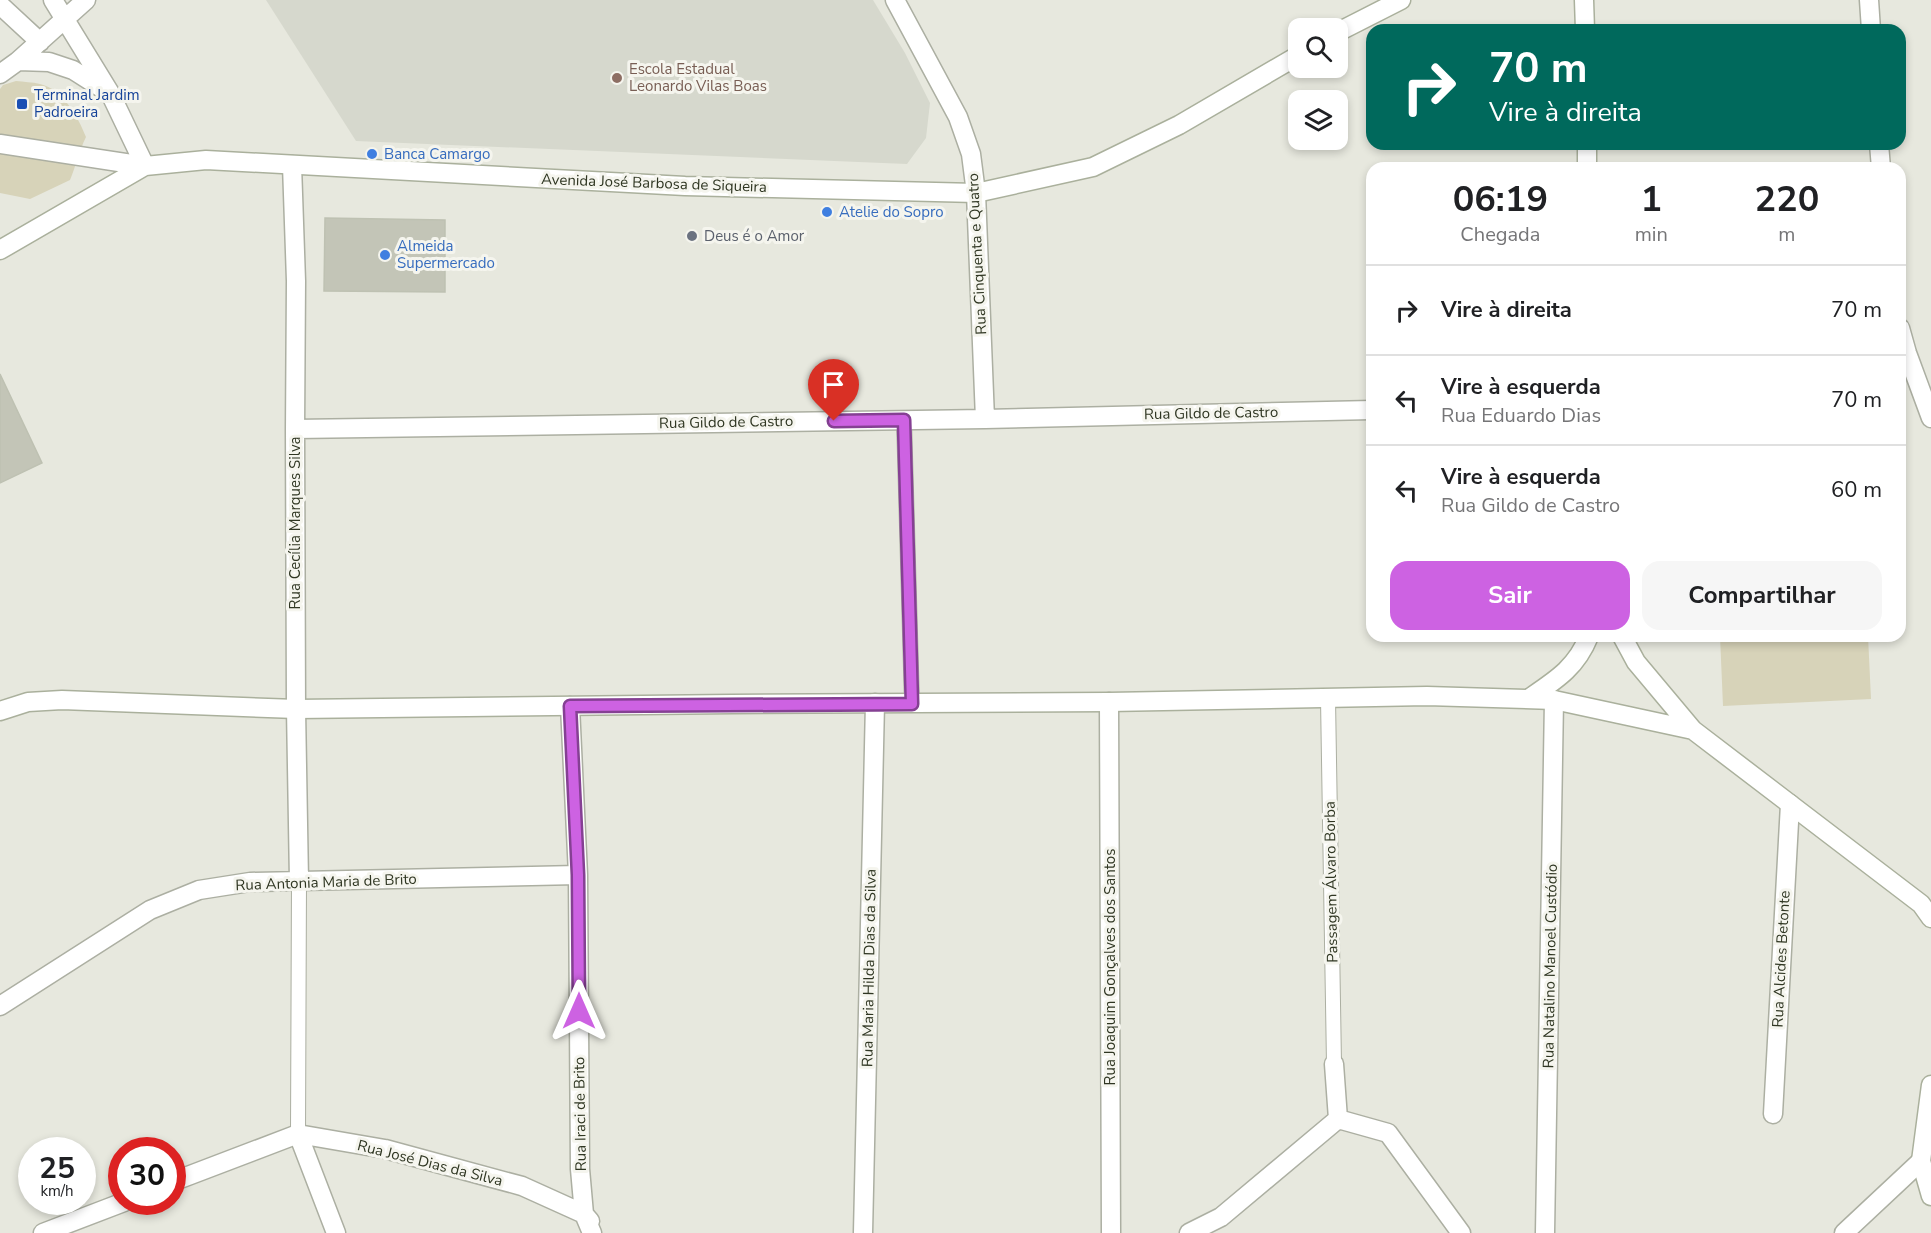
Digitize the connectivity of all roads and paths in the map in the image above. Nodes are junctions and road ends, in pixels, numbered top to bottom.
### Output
1 (53, 0) edge
2 (86, 0) edge
3 (895, 0) edge
4 (1401, 0) edge
5 (1584, 0) edge
6 (1869, 0) edge
7 (0, 5) edge
8 (66, 20) junction
9 (1584, 24) edge
10 (1871, 24) edge
11 (1348, 27) edge
12 (40, 42) junction
13 (18, 61) junction
14 (1288, 61) edge
15 (0, 74) edge
16 (110, 93) junction
17 (0, 144) edge
18 (292, 165) junction
19 (145, 166) junction
20 (976, 193) junction
21 (0, 250) edge
22 (1906, 349) edge
23 (1366, 410) edge
24 (985, 418) junction
25 (1931, 418) edge
26 (904, 420) junction
27 (295, 429) junction
28 (1586, 642) edge
29 (1625, 642) edge
30 (1328, 699) junction
31 (1528, 699) junction
32 (1554, 700) junction
33 (1109, 702) junction
34 (875, 703) junction
35 (912, 704) junction
36 (570, 706) junction
37 (296, 709) junction
38 (0, 711) edge
39 (1693, 730) junction
40 (1790, 804) junction
41 (578, 875) junction
42 (299, 881) junction
43 (1928, 909) edge
44 (0, 1006) edge
45 (1334, 1064) joint
46 (1931, 1085) edge
47 (1773, 1114) dead end
48 (1338, 1119) junction
49 (298, 1134) junction
50 (1921, 1161) junction
51 (186, 1177) edge
52 (1931, 1196) edge
53 (108, 1208) edge
54 (584, 1214) junction
55 (43, 1233) edge
56 (336, 1233) edge
57 (592, 1233) edge
58 (603, 1233) edge
59 (863, 1233) edge
60 (1111, 1233) edge
61 (1189, 1233) edge
62 (1461, 1233) edge
63 (1545, 1233) edge
64 (1844, 1233) edge

1 - 8 street
2 - 8 street
3 - 20 street, Rua Cinquenta e Quatro
4 - 11 street
5 - 9 street
6 - 10 street
7 - 12 street
8 - 12 street
8 - 16 street
12 - 13 street
13 - 15 street
13 - 16 street
14 - 20 street, Avenida José Barbosa de Siqueira
16 - 19 street
17 - 19 street
18 - 19 street, Avenida José Barbosa de Siqueira
18 - 20 street, Avenida José Barbosa de Siqueira
18 - 27 street, Rua Cecília Marques Silva
19 - 21 street, Avenida José Barbosa de Siqueira
20 - 24 street, Rua Cinquenta e Quatro
22 - 25 street
23 - 24 street, Rua Gildo de Castro
24 - 26 street, Rua Gildo de Castro
26 - 27 street, Rua Gildo de Castro
26 - 35 lane
27 - 37 street, Rua Cecília Marques Silva
28 - 31 street
29 - 39 street
30 - 31 street
30 - 33 street
30 - 45 lane, Passagem Álvaro Borba
31 - 32 street
32 - 39 street
32 - 63 street, Rua Natalino Manoel Custódio
33 - 35 street
33 - 60 street, Rua Joaquim Gonçalves dos Santos
34 - 35 street
34 - 36 street
34 - 59 street, Rua Maria Hilda Dias da Silva
36 - 37 street
36 - 41 street, Rua Iraci de Brito
37 - 38 street
37 - 42 street, Rua Cecília Marques Silva
39 - 40 street
40 - 43 street
40 - 47 street, Rua Alcides Betonte
41 - 42 street, Rua Antonia Maria de Brito
41 - 54 street, Rua Iraci de Brito
42 - 44 street, Rua Antonia Maria de Brito
42 - 49 lane
45 - 48 street
46 - 50 street
48 - 61 street
48 - 62 street
49 - 51 street
49 - 54 street, Rua José Dias da Silva
49 - 56 street
50 - 52 street
50 - 64 street
53 - 55 street
54 - 57 street, Rua Iraci de Brito
54 - 58 street

